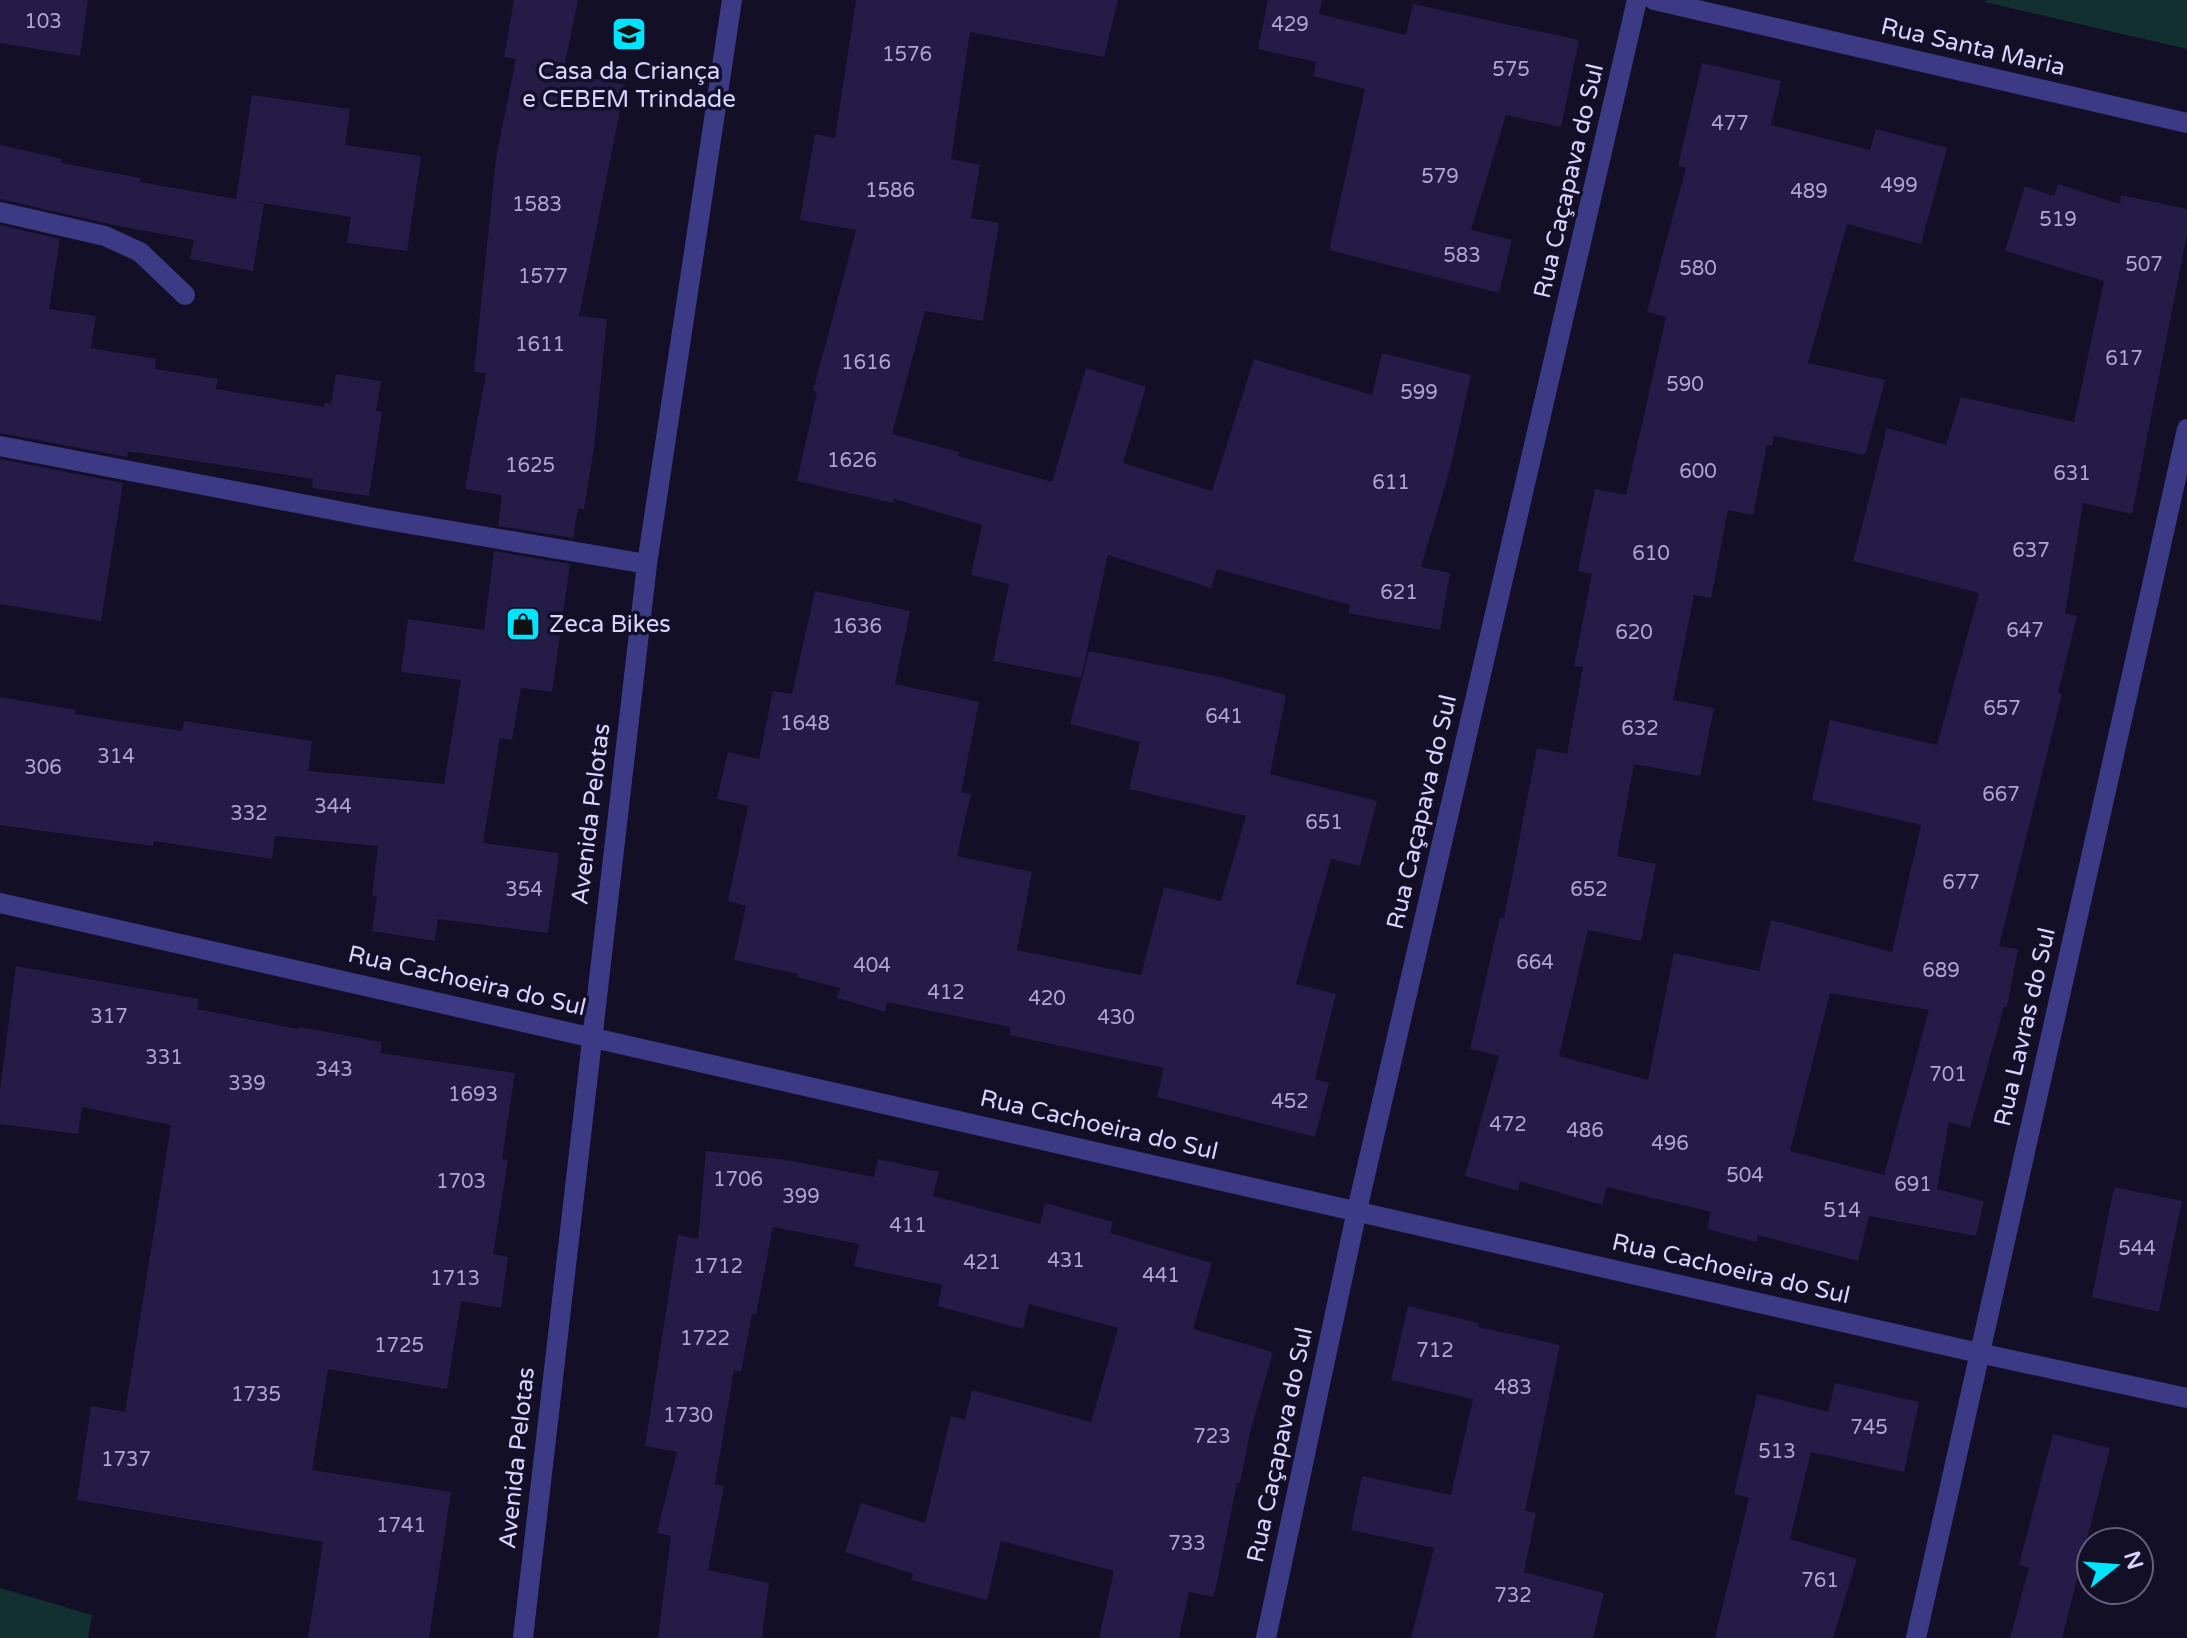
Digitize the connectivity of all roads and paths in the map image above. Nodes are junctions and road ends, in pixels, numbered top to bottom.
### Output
1 (732, 0) edge
2 (1637, 0) edge
3 (1654, 0) edge
4 (2187, 123) edge
5 (0, 212) edge
6 (185, 295) dead end
7 (2187, 429) edge
8 (0, 446) edge
9 (647, 564) junction
10 (0, 903) edge
11 (591, 1036) junction
12 (1357, 1210) junction
13 (1979, 1353) junction
14 (2187, 1398) edge
15 (523, 1638) edge
16 (1266, 1638) edge
17 (1916, 1638) edge

1 - 9 street, Avenida Pelotas
2 - 12 street, Rua Caçapava do Sul
3 - 4 street, Rua Santa Maria
5 - 6 street
7 - 13 street, Rua Lavras do Sul
8 - 9 street
9 - 11 street, Avenida Pelotas
10 - 11 street, Rua Cachoeira do Sul
11 - 12 street, Rua Cachoeira do Sul
11 - 15 street, Avenida Pelotas
12 - 13 street, Rua Cachoeira do Sul
12 - 16 street, Rua Caçapava do Sul
13 - 14 street, Rua Cachoeira do Sul
13 - 17 street, Rua Lavras do Sul

